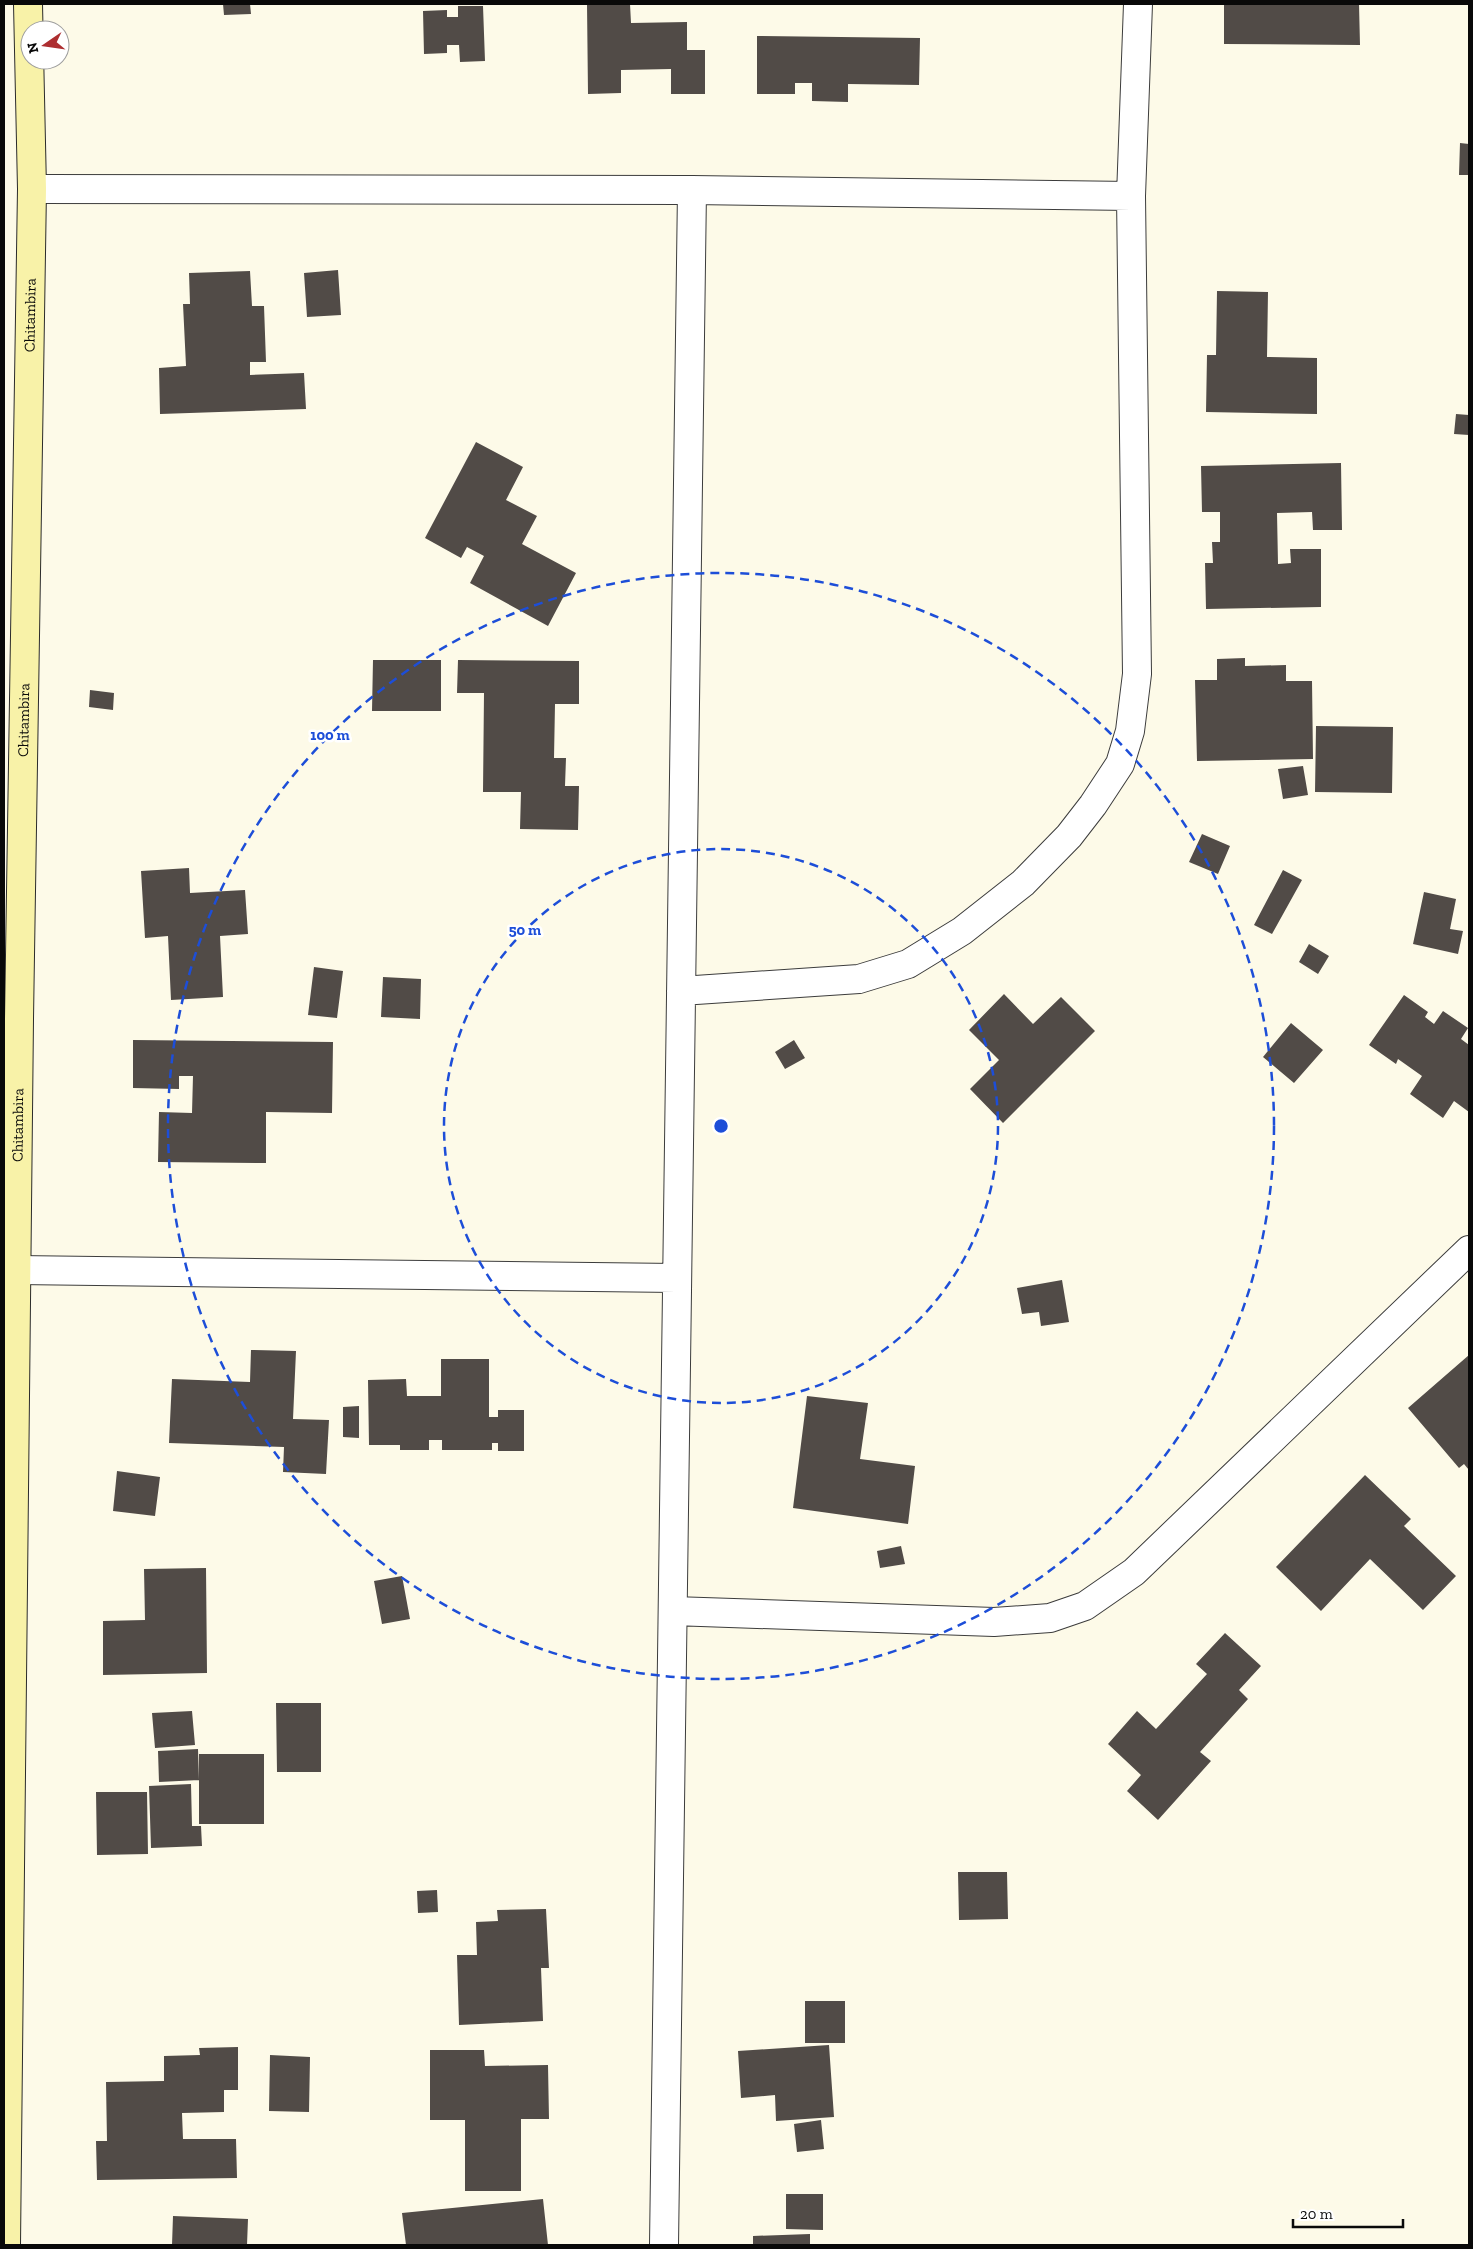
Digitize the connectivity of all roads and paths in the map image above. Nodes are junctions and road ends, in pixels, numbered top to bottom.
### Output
1 (28, 4) edge
2 (1138, 4) edge
3 (32, 189) junction
4 (692, 190) junction
5 (1131, 196) junction
6 (681, 991) junction
7 (11, 1019) edge
8 (1469, 1250) edge
9 (17, 1270) junction
10 (676, 1278) junction
11 (673, 1611) junction
12 (7, 1662) edge
13 (6, 2245) edge
14 (664, 2245) edge

1 - 3 street, Chitambira
2 - 5 street
3 - 4 street
3 - 7 street, Chitambira
4 - 5 street
4 - 6 street
5 - 6 street
6 - 10 street
7 - 9 street, Chitambira
8 - 11 street
9 - 10 street
9 - 12 street, Chitambira
10 - 11 street
11 - 14 street
12 - 13 street, Chitambira

